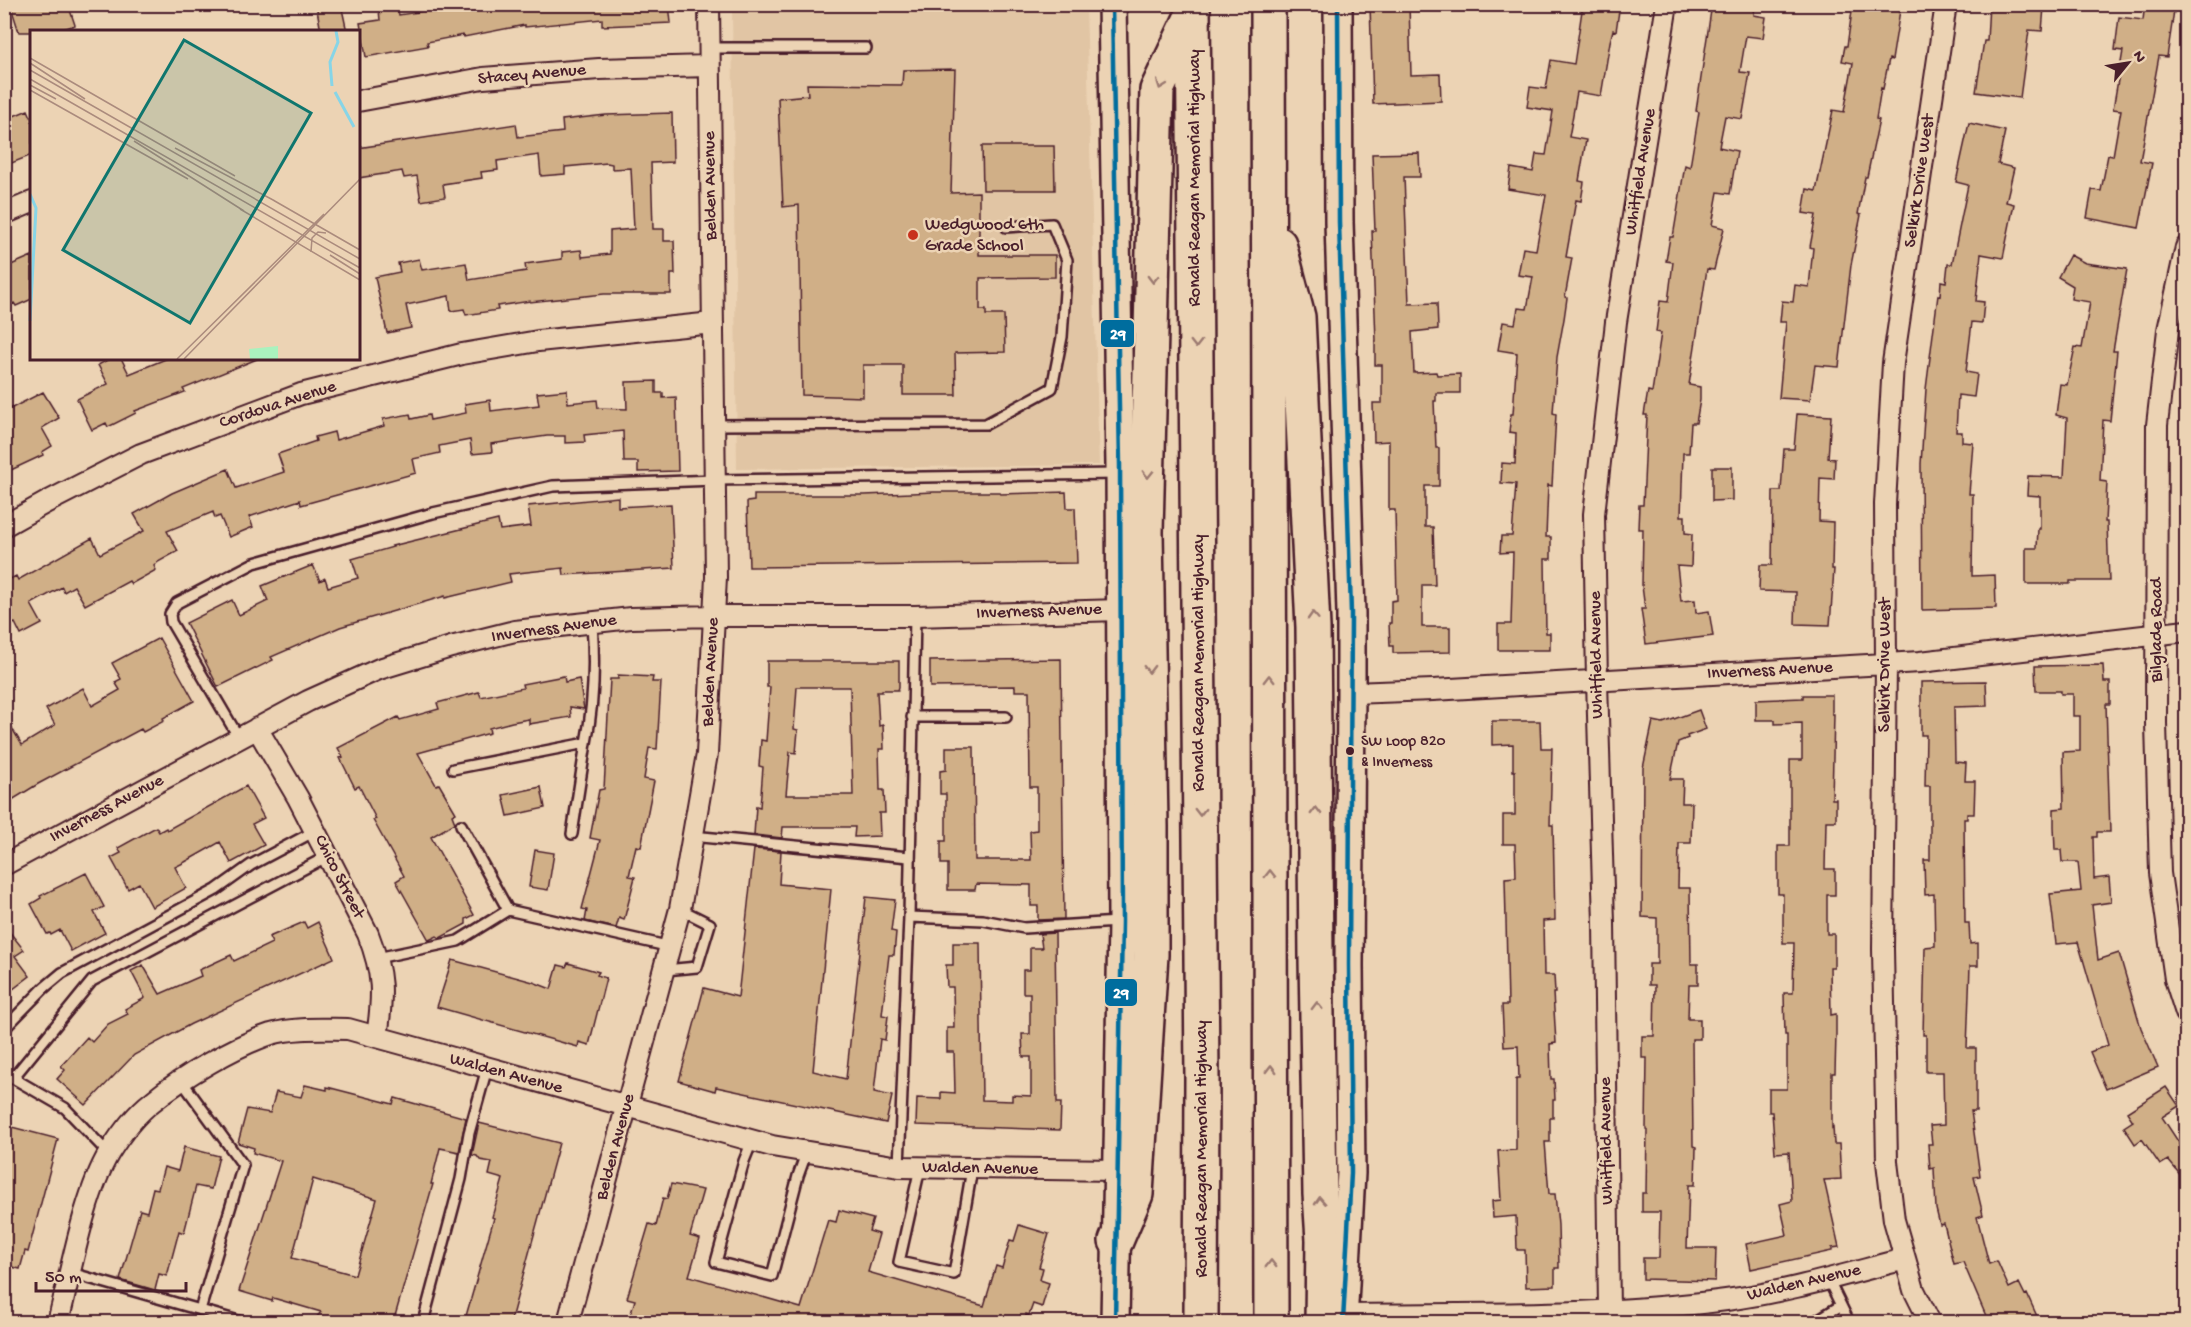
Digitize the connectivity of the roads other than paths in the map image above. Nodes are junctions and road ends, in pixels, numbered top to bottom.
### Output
1 (709, 4) edge
2 (1112, 4) edge
3 (1268, 4) edge
4 (1338, 4) edge
5 (1667, 4) edge
6 (1946, 4) edge
7 (1193, 8) edge
8 (866, 48) dead end
9 (709, 57) junction
10 (360, 101) edge
11 (1267, 200) junction
12 (30, 203) edge
13 (4, 214) edge
14 (1006, 227) dead end
15 (2187, 247) edge
16 (713, 322) junction
17 (715, 425) junction
18 (1120, 474) junction
19 (715, 480) junction
20 (4, 526) edge
21 (1120, 610) junction
22 (714, 616) junction
23 (915, 616) junction
24 (592, 623) junction
25 (2187, 631) edge
26 (2157, 634) junction
27 (1886, 664) junction
28 (1597, 681) junction
29 (1351, 693) junction
30 (912, 717) junction
31 (1006, 717) dead end
32 (257, 728) junction
33 (238, 738) junction
34 (586, 743) junction
35 (453, 769) dead end
36 (461, 825) dead end
37 (315, 831) junction
38 (572, 834) dead end
39 (692, 836) junction
40 (328, 856) junction
41 (909, 856) junction
42 (4, 865) edge
43 (680, 909) junction
44 (508, 910) junction
45 (909, 917) junction
46 (1122, 922) junction
47 (671, 947) junction
48 (377, 958) junction
49 (665, 970) junction
50 (2187, 1013) edge
51 (4, 1029) edge
52 (377, 1037) junction
53 (487, 1068) junction
54 (181, 1080) junction
55 (627, 1107) junction
56 (752, 1141) junction
57 (807, 1150) junction
58 (109, 1154) junction
59 (899, 1167) junction
60 (920, 1168) junction
61 (972, 1168) junction
62 (1117, 1170) junction
63 (1116, 1241) junction
64 (1905, 1259) junction
65 (71, 1273) junction
66 (1828, 1279) junction
67 (1840, 1306) junction
68 (200, 1310) junction
69 (1615, 1314) edge
70 (1659, 1316) edge
71 (1459, 1318) edge
72 (1336, 1320) edge
73 (58, 1323) edge
74 (242, 1323) edge
75 (423, 1323) edge
76 (568, 1323) edge
77 (1115, 1323) edge
78 (1201, 1323) edge
79 (1271, 1323) edge
80 (1814, 1323) edge
81 (1849, 1323) edge
82 (1930, 1323) edge

1 - 9 street, Belden Avenue
2 - 18 main road
3 - 11 highway
4 - 29 main road
5 - 28 street, Whitfield Avenue
6 - 27 street, Selkirk Drive West
7 -> 63 highway
7 -> 78 highway, Ronald Reagan Memorial Highway
8 - 9 lane
9 - 10 street, Stacey Avenue
9 - 16 street, Belden Avenue
72 -> 11 highway
79 -> 11 highway
12 - 13 street
14 - 17 lane
15 - 26 street, Bilglade Road
16 - 17 street, Belden Avenue
16 - 20 street, Cordova Avenue
17 - 19 street, Belden Avenue
18 - 19 lane
18 - 21 main road
19 - 22 street, Belden Avenue
19 - 33 lane
21 - 23 street, Inverness Avenue
21 - 46 main road
22 - 23 street, Inverness Avenue
22 - 24 street, Inverness Avenue
22 - 39 street, Belden Avenue
23 - 30 lane
24 - 32 street, Inverness Avenue
24 - 34 lane
25 - 26 street, Inverness Avenue
26 - 27 street, Inverness Avenue
26 - 50 street, Bilglade Road
27 - 28 street, Inverness Avenue
27 - 64 street, Selkirk Drive West
28 - 29 street, Inverness Avenue
28 - 69 street, Whitfield Avenue
29 - 72 main road
30 - 31 lane
30 - 41 lane
32 - 33 street, Inverness Avenue
32 - 37 street, Chico Street
33 - 42 street, Inverness Avenue
34 - 35 lane
34 - 38 lane
36 - 44 lane
37 - 40 street, Chico Street
37 - 51 lane
39 - 41 lane
39 - 43 street, Belden Avenue
40 - 48 street, Chico Street
40 - 58 lane
41 - 45 lane
43 - 47 street, Belden Avenue
43 - 49 lane
44 - 47 lane
44 - 48 lane
45 - 46 lane
45 - 59 lane
46 - 62 main road
47 - 49 street, Belden Avenue
48 - 52 street, Chico Street
49 - 55 street, Belden Avenue
52 - 53 street, Walden Avenue
52 - 54 street, Walden Avenue
53 - 55 street, Walden Avenue
53 - 75 lane
54 - 58 street, Walden Avenue
54 - 68 lane
55 - 56 street, Walden Avenue
55 - 76 street, Belden Avenue
56 - 57 street, Walden Avenue
56 - 57 lane
57 - 59 street, Walden Avenue
58 - 65 street, Walden Avenue
59 - 60 street, Walden Avenue
60 - 61 street, Walden Avenue
60 - 61 lane
61 - 62 street, Walden Avenue
62 - 63 main road
63 - 77 main road
64 - 66 street, Walden Avenue
64 - 82 street, Selkirk Drive West
65 - 68 lane
65 - 73 street, Walden Avenue
66 - 67 lane
66 - 70 street, Walden Avenue
67 - 80 lane
67 - 81 lane
68 - 74 lane
69 - 70 street, Walden Avenue
69 - 71 street, Walden Avenue
71 - 72 street, Walden Avenue

